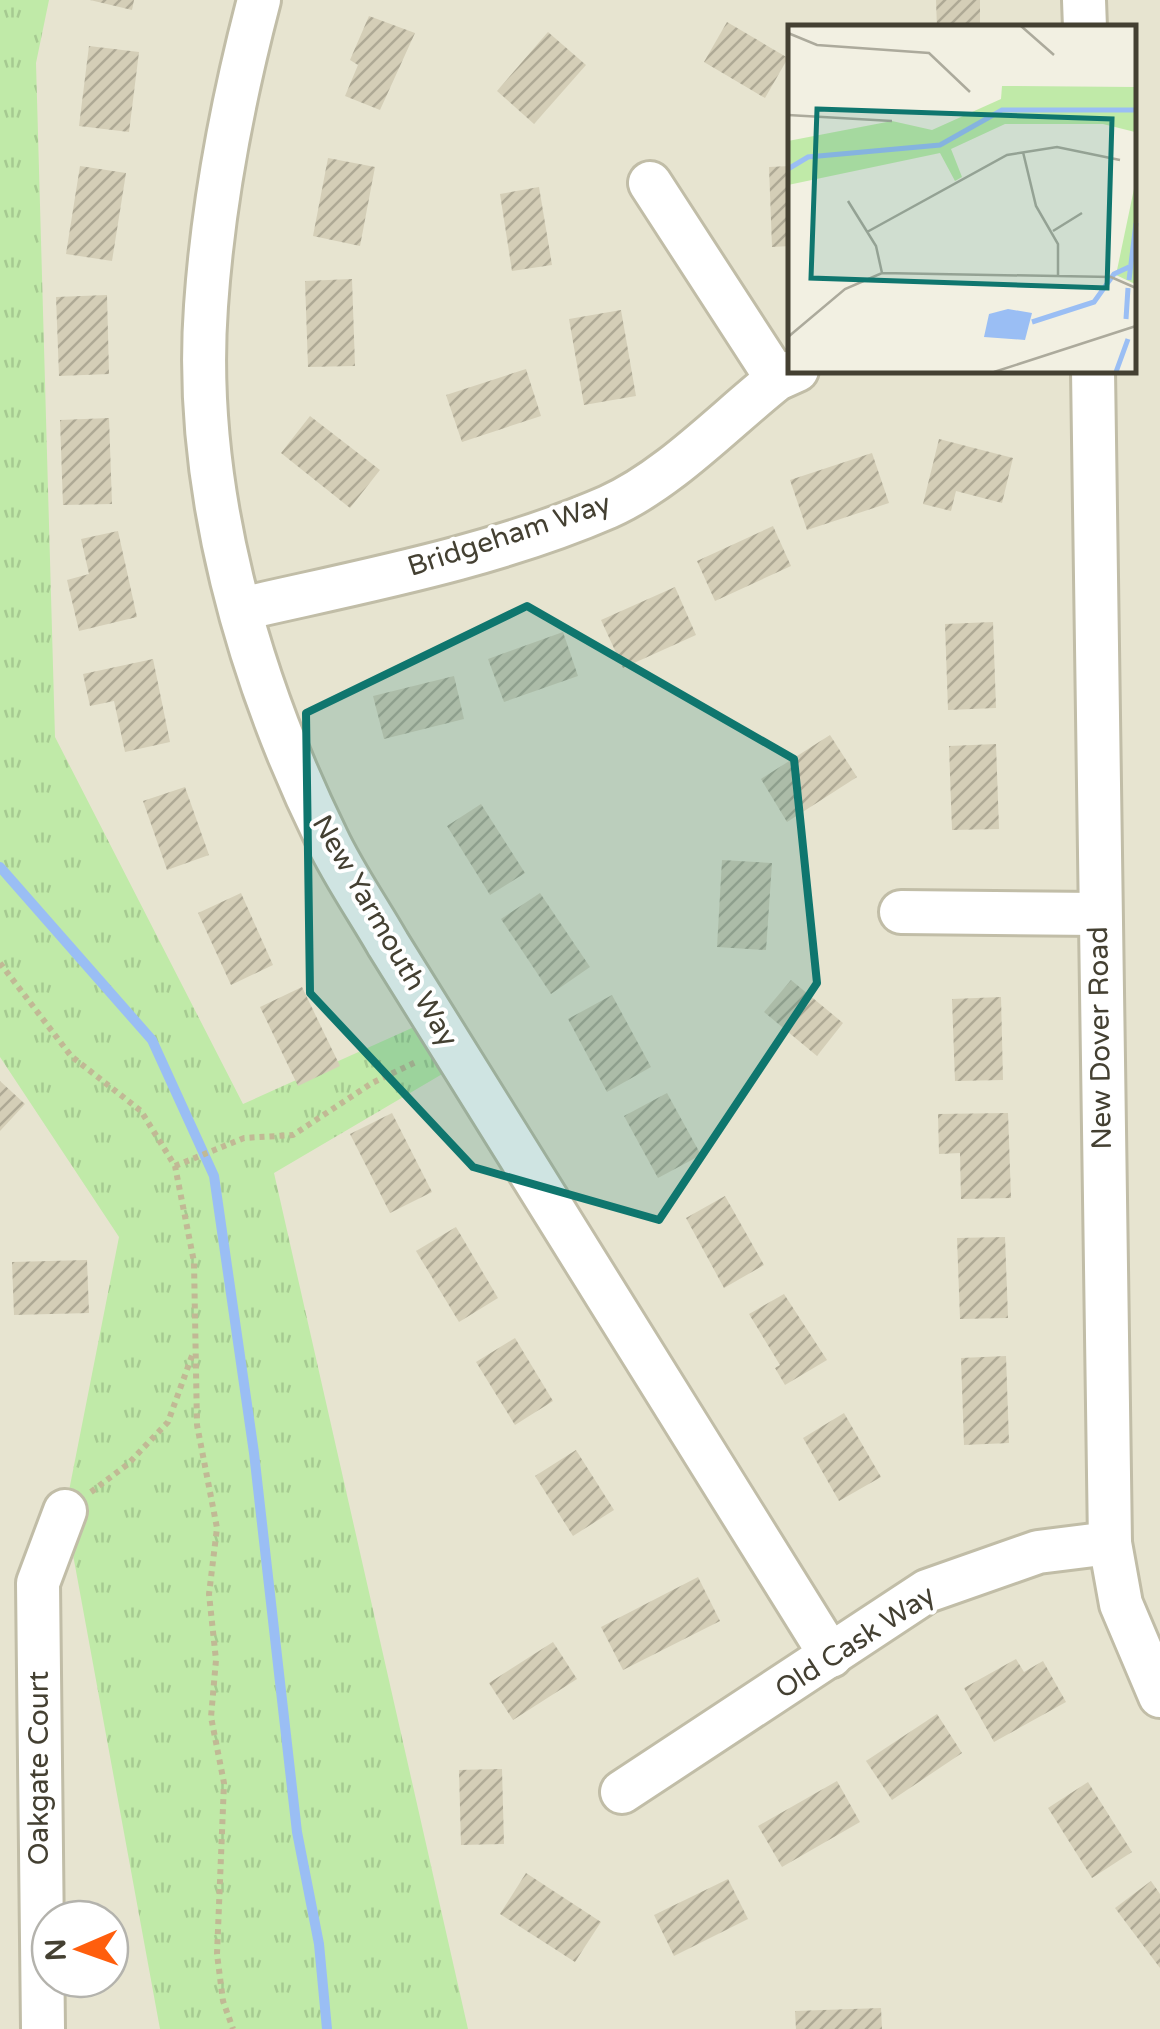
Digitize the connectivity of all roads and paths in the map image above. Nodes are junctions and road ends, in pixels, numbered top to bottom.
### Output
1 (259, 0) edge
2 (1084, 0) edge
3 (1085, 25) edge
4 (650, 183) dead end
5 (1093, 372) edge
6 (787, 374) edge
7 (242, 609) junction
8 (901, 912) dead end
9 (1098, 914) junction
10 (0, 963) edge
11 (450, 1044) junction
12 (174, 1166) junction
13 (195, 1347) junction
14 (65, 1511) joint
15 (1110, 1543) junction
16 (831, 1656) junction
17 (1160, 1696) edge
18 (622, 1792) dead end
19 (43, 2029) edge
20 (233, 2029) edge

1 - 7 street, New Yarmouth Way
2 - 3 street
4 - 6 street
5 - 9 street, New Dover Road
6 - 7 street, Bridgeham Way
7 - 11 street, New Yarmouth Way
8 - 9 street
9 - 15 street, New Dover Road
10 - 12 path
11 - 12 path
11 - 16 street, New Yarmouth Way
12 - 13 path
13 - 14 path
13 - 20 path
14 - 19 street, Oakgate Court
15 - 16 street, Old Cask Way
15 - 17 street, New Dover Road
16 - 18 street, Old Cask Way

